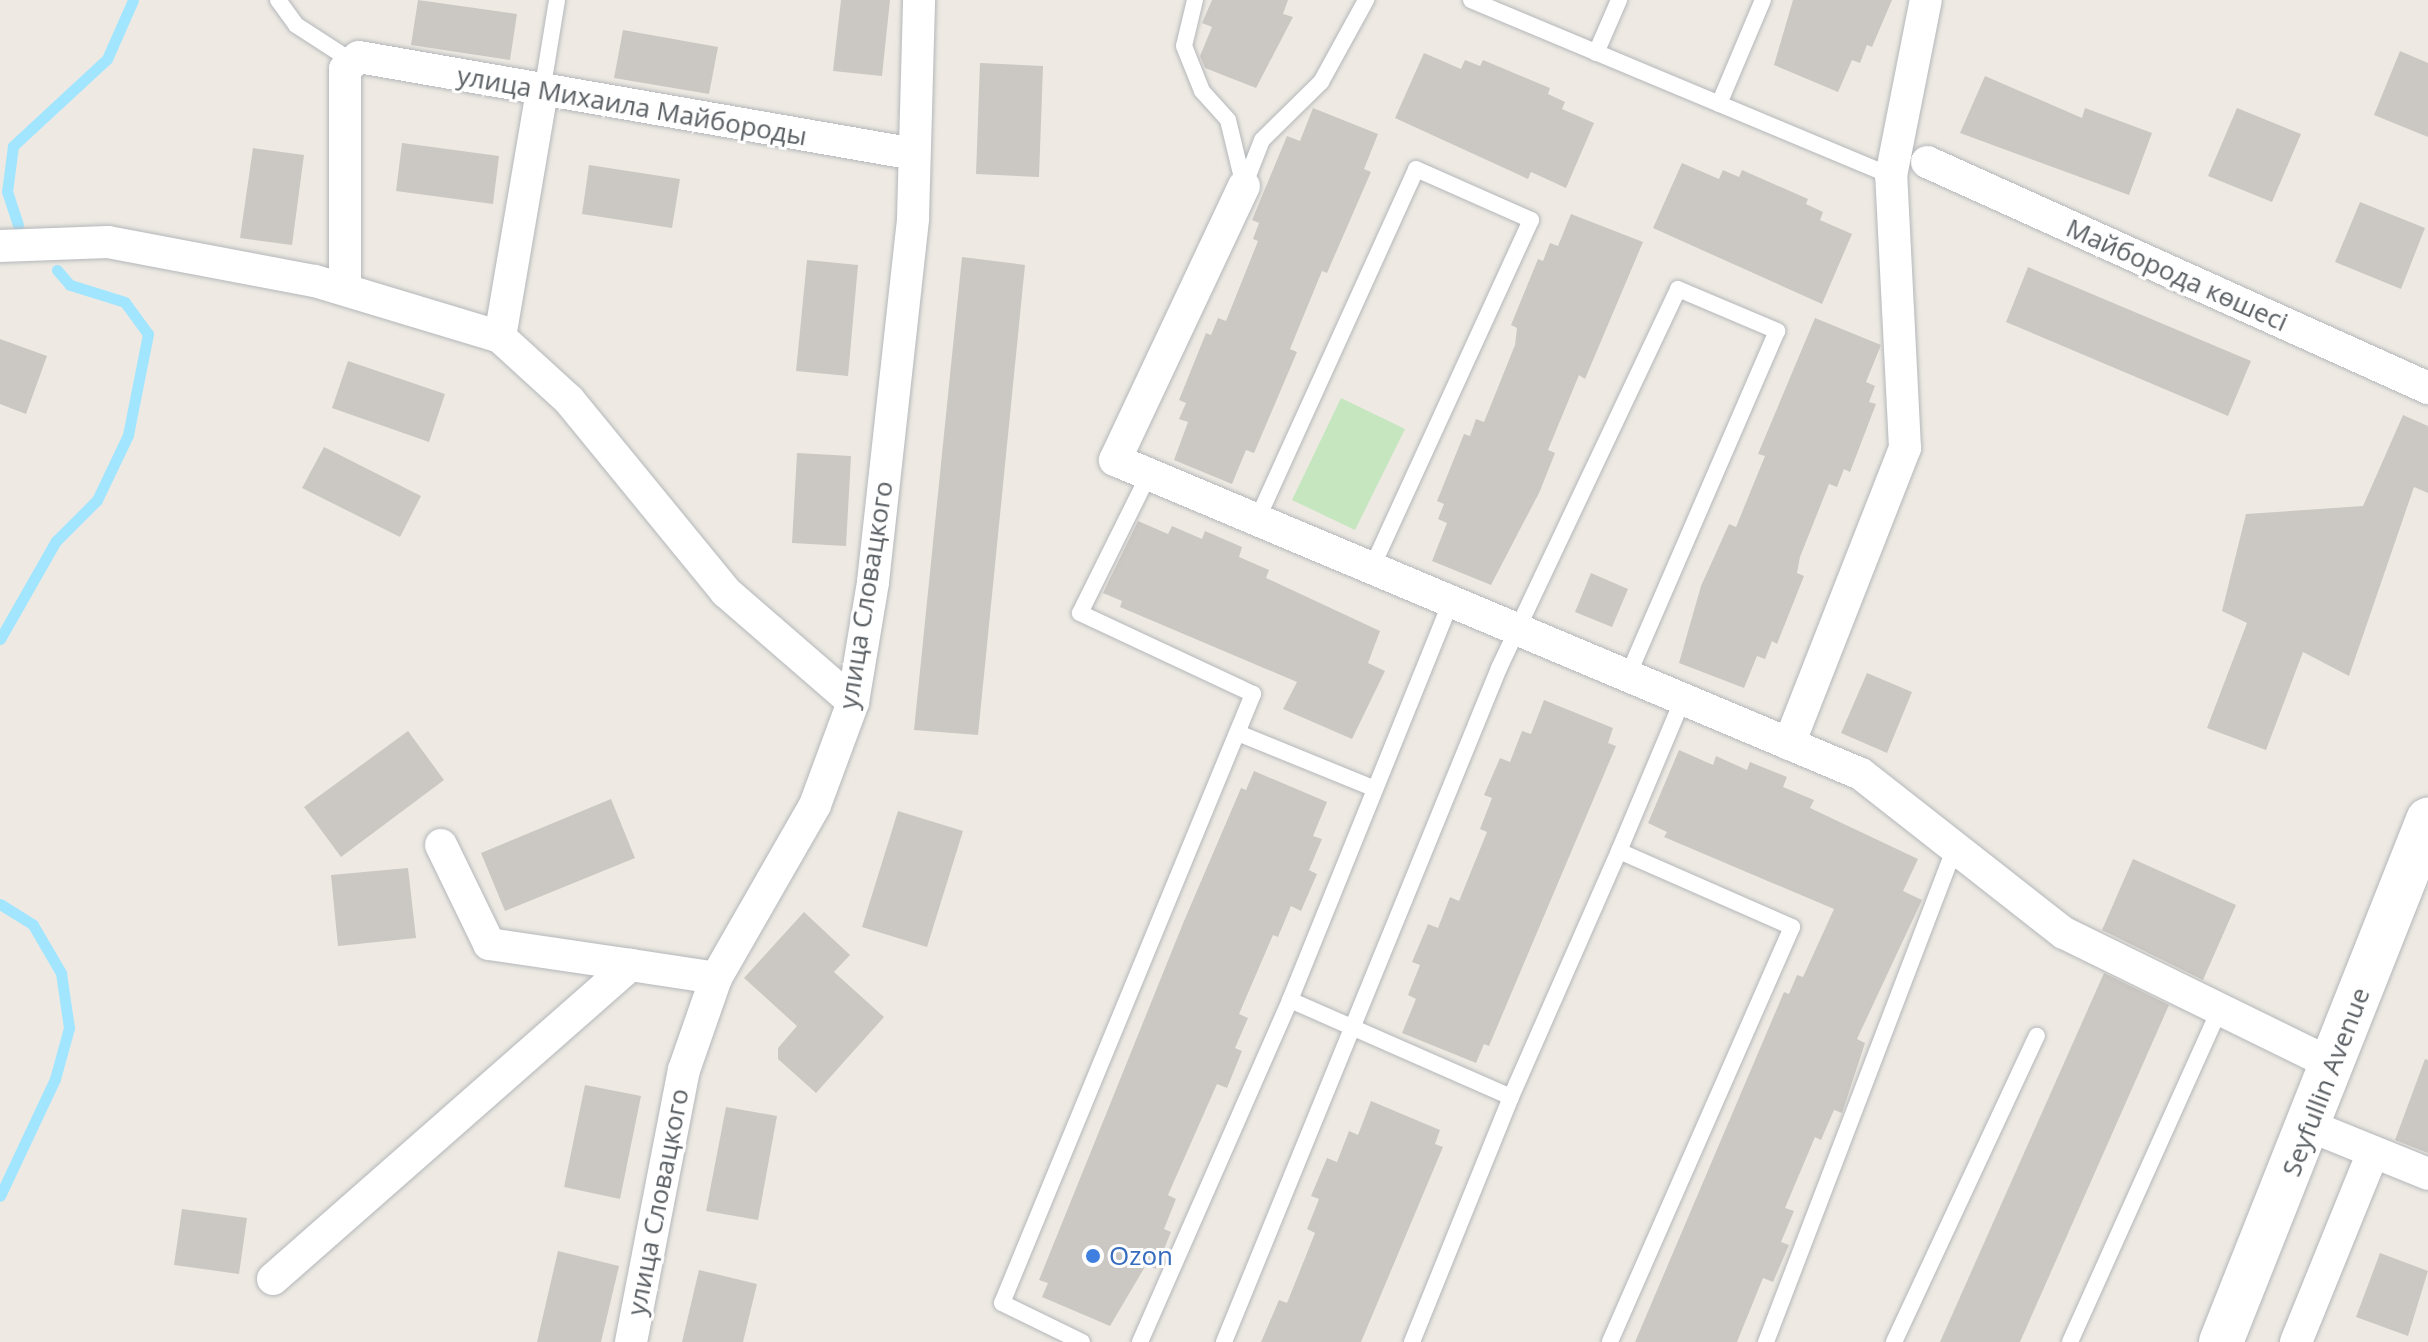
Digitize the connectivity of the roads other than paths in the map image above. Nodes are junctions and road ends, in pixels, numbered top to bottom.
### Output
1 (278, 0) edge
2 (557, 0) edge
3 (919, 0) edge
4 (1195, 0) edge
5 (1366, 0) edge
6 (1471, 0) edge
7 (1619, 0) edge
8 (1763, 0) edge
9 (1926, 0) edge
10 (1596, 53) junction
11 (350, 60) junction
12 (542, 92) junction
13 (1719, 104) junction
14 (914, 154) junction
15 (1927, 162) dead end
16 (1891, 176) junction
17 (1244, 186) junction
18 (0, 246) edge
19 (345, 288) junction
20 (500, 337) junction
21 (2428, 388) edge
22 (1148, 476) junction
23 (1257, 520) junction
24 (1372, 568) junction
25 (1450, 604) junction
26 (1516, 629) junction
27 (1628, 676) junction
28 (1683, 699) junction
29 (853, 702) junction
30 (1238, 733) junction
31 (1789, 744) junction
32 (1375, 789) junction
33 (2428, 820) edge
34 (441, 845) dead end
35 (1954, 850) junction
36 (1619, 851) junction
37 (631, 965) junction
38 (716, 978) junction
39 (1290, 1000) junction
40 (2218, 1013) junction
41 (1351, 1029) junction
42 (2037, 1036) dead end
43 (2334, 1065) junction
44 (1511, 1097) junction
45 (2310, 1126) junction
46 (2373, 1152) junction
47 (2428, 1174) edge
48 (273, 1279) dead end
49 (631, 1342) edge
50 (1082, 1342) edge
51 (1140, 1342) edge
52 (1224, 1342) edge
53 (1412, 1342) edge
54 (1610, 1342) edge
55 (1766, 1342) edge
56 (1894, 1342) edge
57 (2070, 1342) edge
58 (2221, 1342) edge
59 (2296, 1342) edge

1 - 11 lane
2 - 12 lane
3 - 14 street, улица Словацкого
4 - 17 lane
5 - 17 lane
6 - 10 lane
7 - 10 lane
8 - 13 lane
9 - 16 street
10 - 13 lane
11 - 12 street, улица Михаила Майбороды
11 - 19 street
12 - 14 street, улица Михаила Майбороды
12 - 20 street
13 - 16 lane
14 - 29 street, улица Словацкого
15 - 21 street, Майборода көшесі
16 - 31 street
17 - 22 street
18 - 19 street
19 - 20 street
20 - 29 street
22 - 23 street
22 - 30 lane
23 - 24 street
23 - 24 lane
24 - 25 street
25 - 26 street
25 - 32 lane
26 - 27 street
26 - 27 lane
26 - 41 lane
27 - 28 street
28 - 31 street
28 - 36 lane
29 - 38 street, улица Словацкого
30 - 32 lane
30 - 50 lane
31 - 35 street
32 - 39 lane
33 - 43 main road, Seyfullin Avenue
34 - 37 street
35 - 40 street
35 - 55 lane
36 - 44 lane
36 - 54 lane
37 - 38 street
37 - 48 street
38 - 49 street, улица Словацкого
39 - 41 lane
39 - 51 lane
40 - 43 street
40 - 57 lane
41 - 44 lane
41 - 52 lane
42 - 56 lane
43 - 45 main road, Seyfullin Avenue
44 - 53 lane
45 - 46 street
45 - 58 main road, Seyfullin Avenue
46 - 47 street
46 - 59 street

